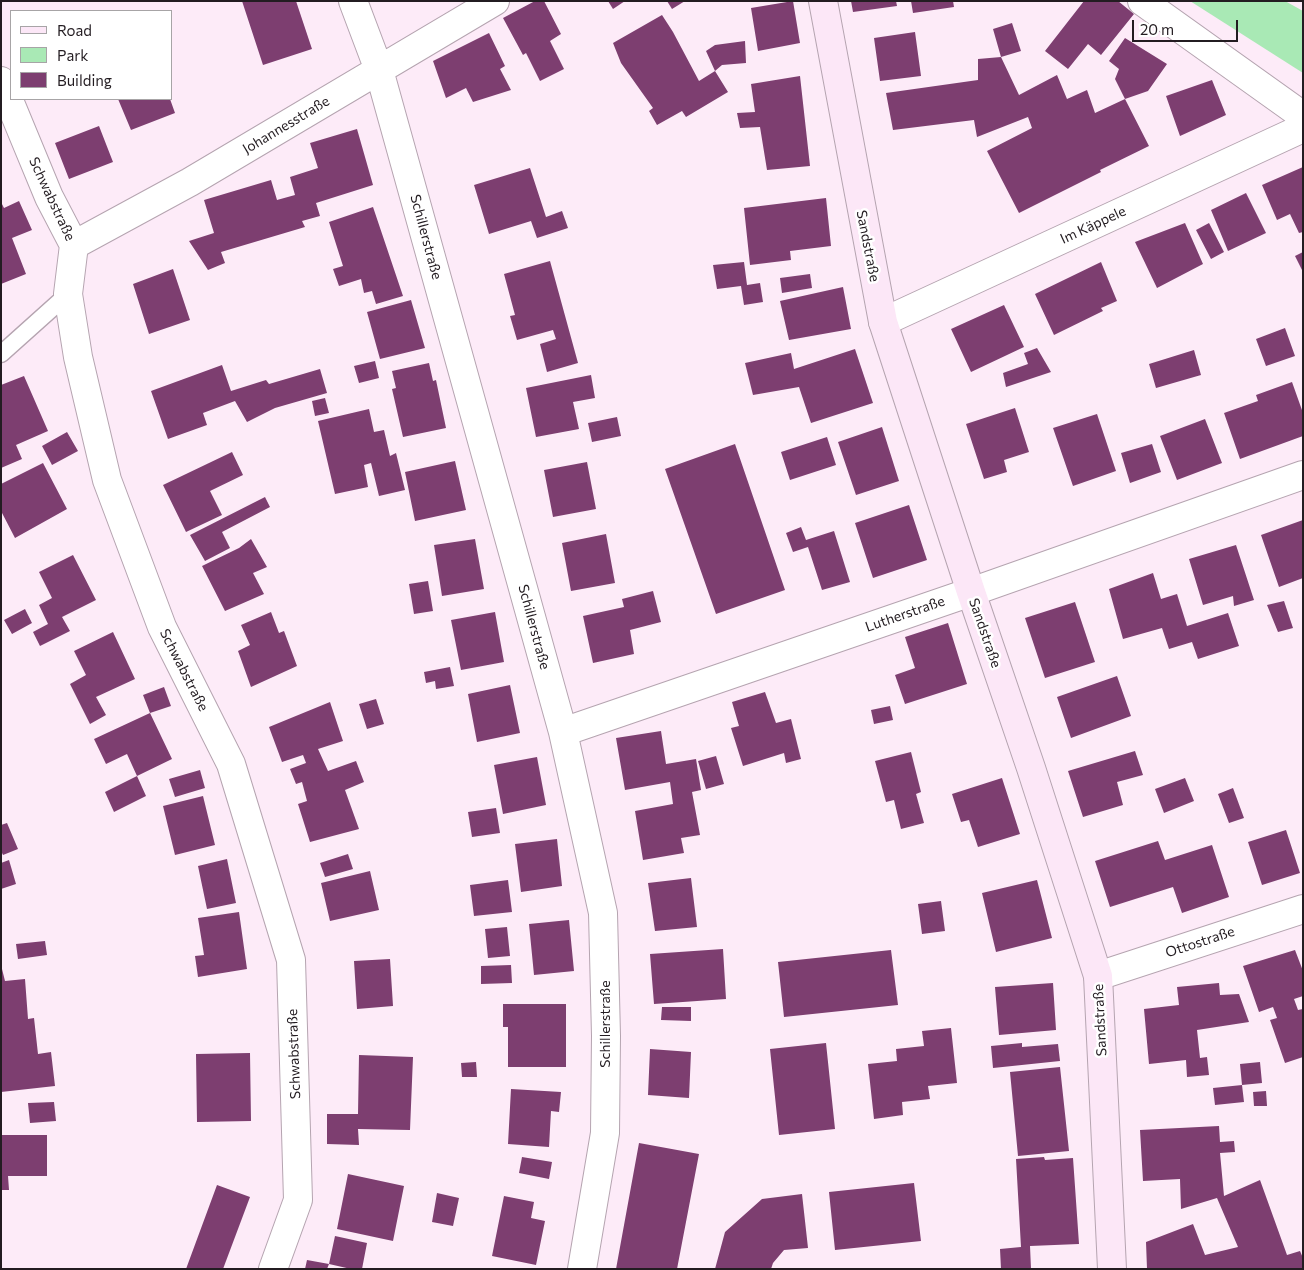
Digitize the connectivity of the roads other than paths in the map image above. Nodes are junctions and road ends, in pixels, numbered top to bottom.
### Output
1 (353, 1) edge
2 (495, 1) edge
3 (822, 1) edge
4 (1142, 1) edge
5 (380, 70) junction
6 (1, 81) edge
7 (1303, 116) edge
8 (1303, 128) edge
9 (74, 245) junction
10 (68, 294) junction
11 (883, 322) junction
12 (1, 354) edge
13 (1303, 475) edge
14 (971, 592) junction
15 (563, 732) junction
16 (1303, 909) edge
17 (1098, 976) junction
18 (273, 1269) edge
19 (582, 1269) edge
20 (1112, 1269) edge

1 - 5 street, Schillerstraße
2 - 5 street, Johannesstraße
3 - 11 main road, Sandstraße
4 - 7 street
5 - 9 street, Johannesstraße
5 - 15 street, Schillerstraße
6 - 9 street, Schwabstraße
8 - 11 street, Im Käppele
9 - 10 street, Schwabstraße
10 - 12 lane
10 - 18 street, Schwabstraße
11 - 14 main road, Sandstraße
13 - 14 street, Lutherstraße
14 - 15 street, Lutherstraße
14 - 17 main road, Sandstraße
15 - 19 street, Schillerstraße
16 - 17 street, Ottostraße
17 - 20 main road, Sandstraße

